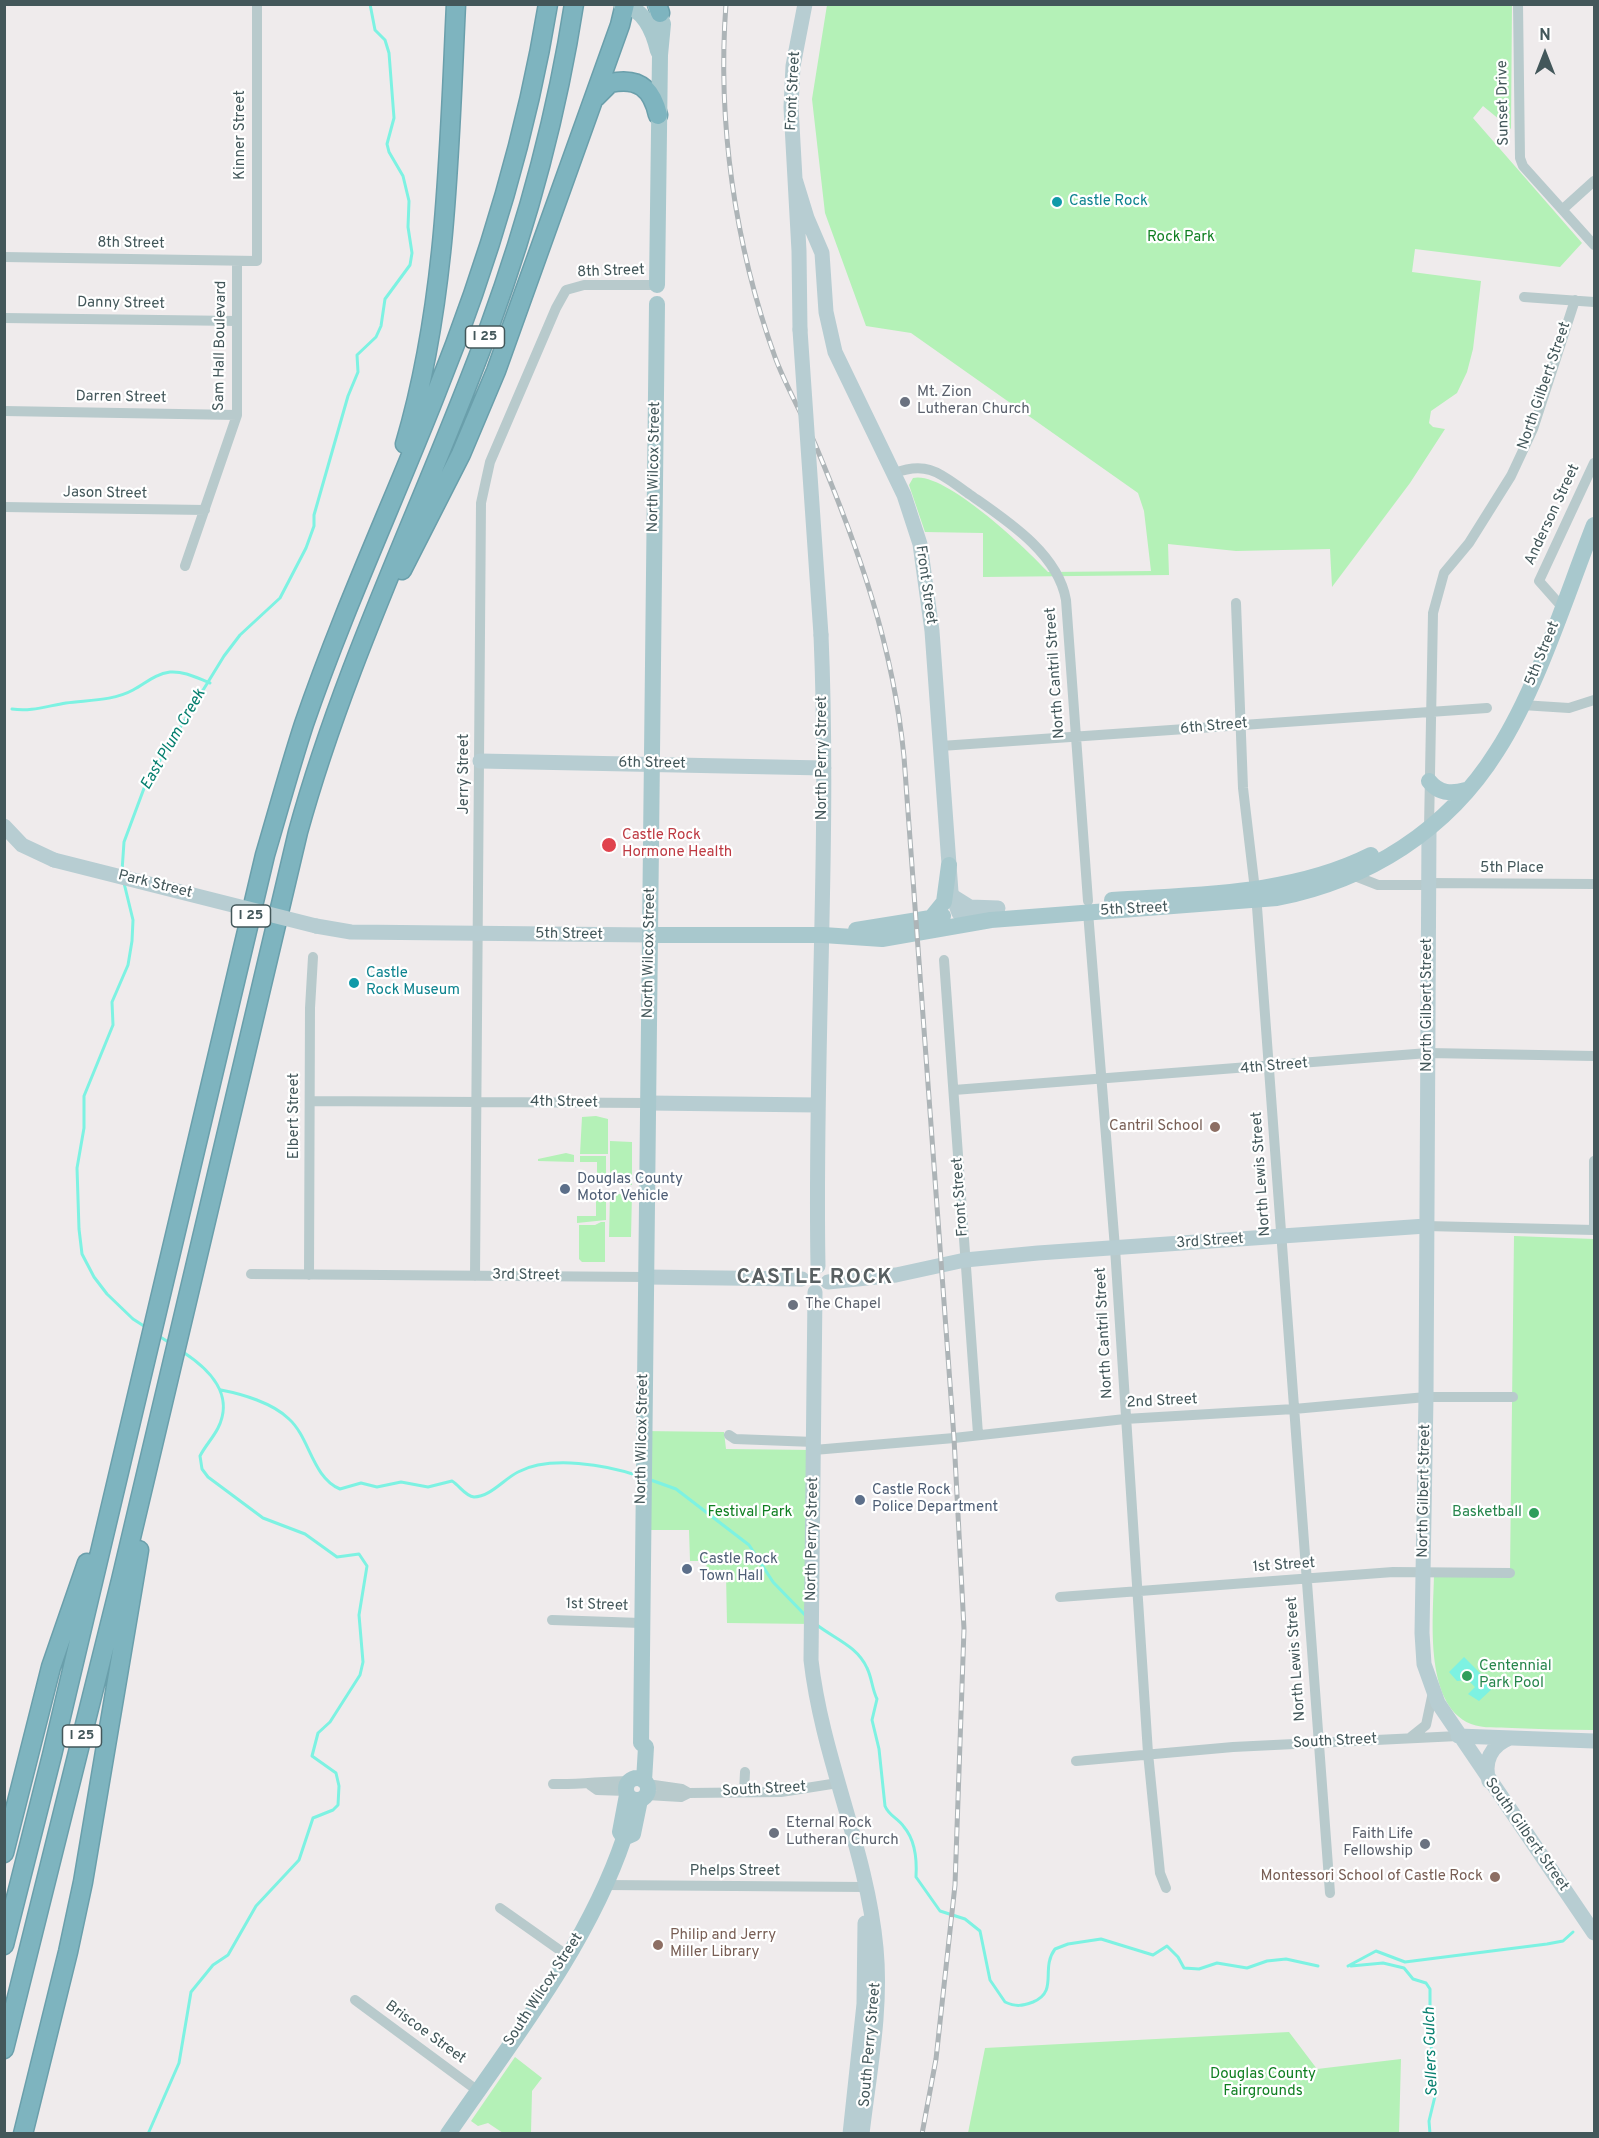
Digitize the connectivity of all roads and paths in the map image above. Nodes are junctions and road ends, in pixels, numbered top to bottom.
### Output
1 (456, 4) edge
2 (549, 4) edge
3 (574, 4) edge
4 (805, 4) edge
5 (1518, 4) edge
6 (624, 5) edge
7 (255, 6) edge
8 (657, 7) edge
9 (660, 55) junction
10 (591, 103) junction
11 (658, 115) junction
12 (795, 179) junction
13 (1594, 181) edge
14 (1563, 209) junction
15 (1594, 245) edge
16 (799, 251) junction
17 (4, 257) edge
18 (237, 261) junction
19 (257, 261) joint
20 (657, 285) junction
21 (566, 290) joint
22 (824, 296) junction
23 (1524, 297) dead end
24 (1575, 300) junction
25 (1594, 302) edge
26 (657, 304) joint
27 (4, 318) edge
28 (237, 321) junction
29 (4, 411) edge
30 (237, 415) junction
31 (1594, 463) edge
32 (894, 473) junction
33 (4, 507) edge
34 (205, 510) junction
35 (1594, 525) edge
36 (371, 551) junction
37 (185, 566) dead end
38 (1236, 603) dead end
39 (1562, 607) junction
40 (355, 656) junction
41 (1594, 700) edge
42 (1522, 705) junction
43 (1487, 708) dead end
44 (1430, 711) junction
45 (1240, 725) junction
46 (1076, 738) junction
47 (941, 746) junction
48 (480, 761) junction
49 (651, 764) junction
50 (824, 768) junction
51 (1429, 781) junction
52 (1467, 790) junction
53 (4, 826) edge
54 (1429, 828) junction
55 (949, 865) junction
56 (1355, 876) junction
57 (1429, 884) junction
58 (1594, 884) edge
59 (951, 892) junction
60 (1256, 895) junction
61 (1088, 907) junction
62 (959, 913) junction
63 (994, 914) junction
64 (931, 918) junction
65 (316, 926) joint
66 (478, 934) junction
67 (650, 935) junction
68 (823, 935) junction
69 (314, 957) dead end
70 (944, 960) dead end
71 (1428, 1053) junction
72 (1594, 1056) edge
73 (1269, 1068) junction
74 (1102, 1080) junction
75 (954, 1090) junction
76 (310, 1101) junction
77 (477, 1102) junction
78 (648, 1103) junction
79 (818, 1105) junction
80 (1594, 1161) edge
81 (1426, 1226) junction
82 (1594, 1230) edge
83 (1281, 1237) junction
84 (1115, 1248) junction
85 (965, 1260) junction
86 (818, 1266) junction
87 (250, 1274) dead end
88 (309, 1275) junction
89 (475, 1276) junction
90 (646, 1277) junction
91 (802, 1279) junction
92 (828, 1282) junction
93 (815, 1292) junction
94 (1426, 1397) junction
95 (1513, 1397) dead end
96 (1294, 1409) junction
97 (1125, 1419) junction
98 (158, 1423) junction
99 (978, 1434) junction
100 (729, 1435) dead end
101 (814, 1446) junction
102 (120, 1468) junction
103 (1424, 1571) junction
104 (1510, 1573) dead end
105 (1306, 1579) junction
106 (1138, 1590) junction
107 (1060, 1597) dead end
108 (552, 1620) dead end
109 (641, 1623) junction
110 (1433, 1691) junction
111 (1458, 1736) junction
112 (1407, 1738) junction
113 (1510, 1738) junction
114 (1594, 1741) edge
115 (1317, 1743) junction
116 (1148, 1753) junction
117 (1076, 1761) dead end
118 (745, 1772) dead end
119 (838, 1783) junction
120 (1490, 1783) junction
121 (553, 1784) dead end
122 (636, 1788) junction
123 (744, 1792) junction
124 (4, 1853) edge
125 (606, 1885) junction
126 (864, 1887) junction
127 (1166, 1888) dead end
128 (1330, 1893) dead end
129 (500, 1908) dead end
130 (1592, 1930) edge
131 (4, 1945) edge
132 (568, 1956) junction
133 (355, 2000) dead end
134 (4, 2049) edge
135 (478, 2091) junction
136 (22, 2133) edge
137 (448, 2133) edge
138 (850, 2133) edge
139 (862, 2133) edge

1 - 36 highway
2 - 36 highway, I 25
3 - 40 highway, I 25
4 - 12 street, Front Street
5 - 14 street, Sunset Drive
6 - 9 main road, North Wilcox Street
6 - 10 highway
7 - 19 street, Kinner Street
8 - 9 main road, North Wilcox Street
9 - 11 main road, North Wilcox Street
10 - 11 highway
10 - 40 highway
11 - 20 main road, North Wilcox Street
12 - 16 street, Front Street
12 - 22 street, Front Street
13 - 14 street
14 - 15 street, Sunset Drive
16 - 22 street, Front Street
16 - 50 street, North Perry Street, bridge
17 - 18 street, 8th Street
18 - 19 street, 8th Street
18 - 28 street, Sam Hall Boulevard
20 - 21 street, 8th Street
20 - 26 street, North Wilcox Street
21 - 48 street, Jerry Street
22 - 32 street, Front Street
23 - 24 street
24 - 25 street
24 - 44 street, North Gilbert Street
26 - 49 main road, North Wilcox Street
27 - 28 street, Danny Street
28 - 30 street, Sam Hall Boulevard
29 - 30 street, Darren Street
30 - 34 street, Sam Hall Boulevard
31 - 39 street, Anderson Street
32 - 46 street, North Cantril Street
32 - 47 street, Front Street
33 - 34 street, Jason Street
34 - 37 street, Sam Hall Boulevard
35 - 39 main road, 5th Street
36 - 102 highway, I 25
38 - 45 street, North Lewis Street
39 - 42 main road, 5th Street
40 - 98 highway, I 25
41 - 42 street
42 - 52 main road, 5th Street
43 - 44 street, 6th Street
44 - 45 street, 6th Street
44 - 51 street, North Gilbert Street
45 - 46 street, 6th Street
45 - 60 street, North Lewis Street
46 - 47 street, 6th Street
46 - 61 street, North Cantril Street
47 - 55 street, Front Street
48 - 49 street, 6th Street
48 - 66 street, Jerry Street
49 - 50 street, 6th Street
49 - 67 main road, North Wilcox Street
50 - 68 street, North Perry Street
51 - 52 main road
51 - 54 street, North Gilbert Street
52 - 54 main road, 5th Street
53 - 65 street, Park Street, bridge
54 - 56 main road, 5th Street
54 - 57 street, North Gilbert Street
54 - 60 main road, 5th Street
55 - 59 street, Front Street
55 - 64 main road
56 - 57 street, 5th Place
56 - 60 main road, 5th Street
57 - 58 street, 5th Place
57 - 71 street, North Gilbert Street
59 - 62 street, Front Street
59 - 63 street
60 - 61 main road, 5th Street
60 - 73 street, North Lewis Street
61 - 63 main road, 5th Street
61 - 74 street, North Cantril Street
62 - 63 main road, 5th Street
62 - 64 main road, 5th Street
63 - 68 main road, 5th Street
64 - 68 main road, 5th Street
65 - 66 street, 5th Street
66 - 67 street, 5th Street
66 - 77 street, Jerry Street
67 - 68 main road, 5th Street
67 - 78 main road, North Wilcox Street
68 - 79 street, North Perry Street
69 - 76 street, Elbert Street
70 - 75 street, Front Street
71 - 72 street, 4th Street
71 - 73 street, 4th Street
71 - 81 street, North Gilbert Street
73 - 74 street, 4th Street
73 - 83 street, North Lewis Street
74 - 75 street, 4th Street
74 - 84 street, North Cantril Street
75 - 85 street, Front Street
76 - 77 street, 4th Street
76 - 88 street, Elbert Street
77 - 78 street, 4th Street
77 - 89 street, Jerry Street
78 - 79 street, 4th Street
78 - 90 main road, North Wilcox Street
79 - 86 street, North Perry Street
80 - 82 street
81 - 82 street, 3rd Street
81 - 83 street, 3rd Street
81 - 94 street, North Gilbert Street
83 - 84 street, 3rd Street
83 - 96 street, North Lewis Street
84 - 85 street, 3rd Street
84 - 97 street, North Cantril Street
85 - 92 street, 3rd Street
85 - 99 street, Front Street
86 - 91 street
86 - 92 street
87 - 88 street, 3rd Street
88 - 89 street, 3rd Street
89 - 90 street, 3rd Street
90 - 91 street, 3rd Street
90 - 109 main road, North Wilcox Street
91 - 93 street
92 - 93 street
93 - 101 street, North Perry Street
94 - 95 street, 2nd Street
94 - 96 street, 2nd Street
94 - 103 street, North Gilbert Street
96 - 97 street, 2nd Street
96 - 105 street, North Lewis Street
97 - 99 street, 2nd Street
97 - 106 street, North Cantril Street
98 - 134 highway, I 25
98 - 136 highway
99 - 101 street, 2nd Street
100 - 101 street, 2nd Street
101 - 119 street, North Perry Street
102 - 124 highway
102 - 131 highway, I 25
103 - 104 street, 1st Street
103 - 105 street, 1st Street
103 - 110 street, North Gilbert Street
105 - 106 street, 1st Street
105 - 115 street, North Lewis Street
106 - 107 street, 1st Street
106 - 116 street, North Cantril Street
108 - 109 street, 1st Street
109 - 122 main road, North Wilcox Street
110 - 111 street, North Gilbert Street
110 - 112 street
111 - 112 street, South Street
111 - 113 street, South Street
111 - 120 street, South Gilbert Street
112 - 115 street, South Street
113 - 114 street, South Street
113 - 120 street
115 - 116 street, South Street
115 - 128 street, North Lewis Street
116 - 117 street, South Street
116 - 127 street, North Cantril Street
118 - 123 street
119 - 123 street, South Street
119 - 126 street, South Perry Street
120 - 130 street, South Gilbert Street
121 - 122 street, South Street
122 - 123 street, South Street
122 - 125 main road, South Wilcox Street
125 - 126 street, Phelps Street
125 - 132 main road, South Wilcox Street
126 - 138 street, South Perry Street
126 - 139 street, South Perry Street
129 - 132 street
132 - 135 main road, South Wilcox Street
133 - 135 street, Briscoe Street
135 - 137 main road, South Wilcox Street

